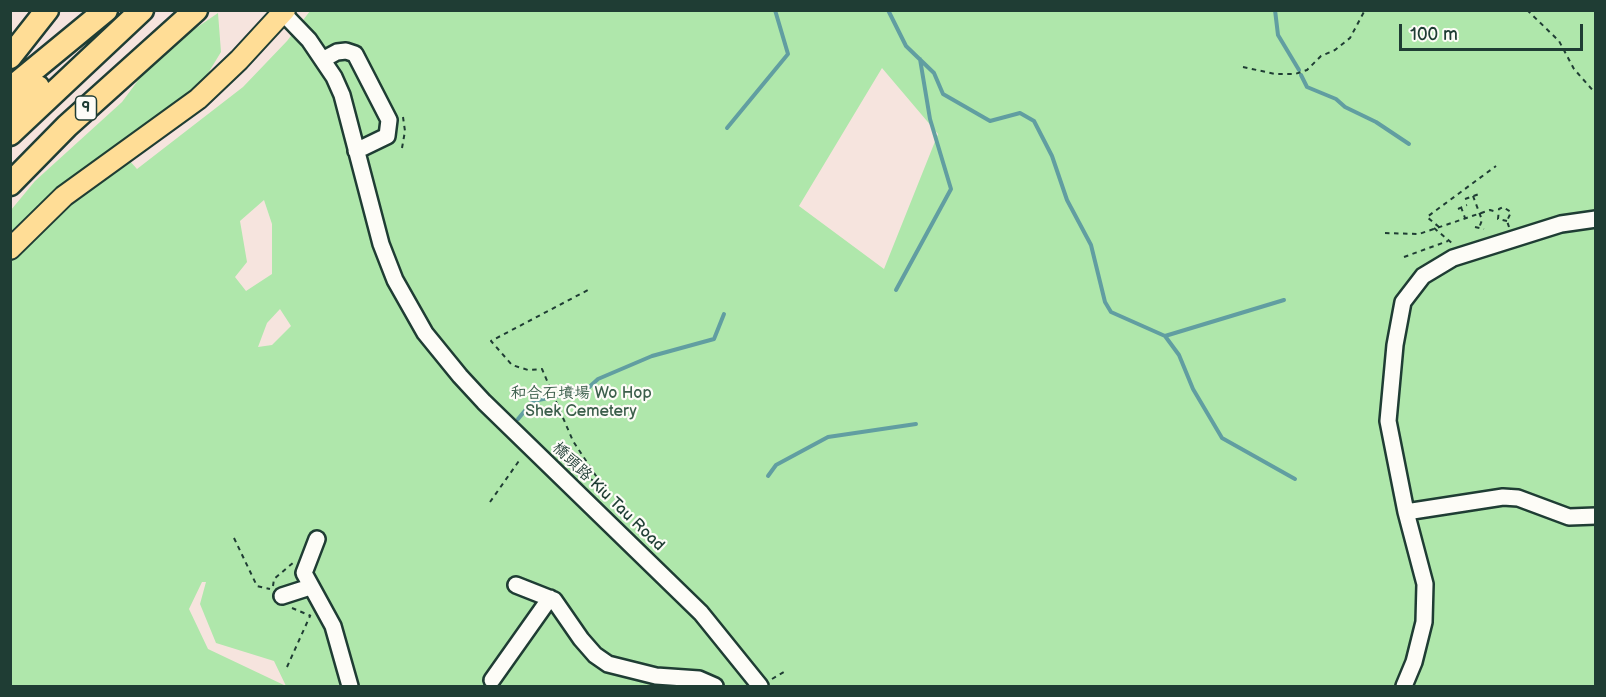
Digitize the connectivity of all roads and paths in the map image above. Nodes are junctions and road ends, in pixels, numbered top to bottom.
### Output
1 (47, 10) edge
2 (106, 10) edge
3 (133, 10) edge
4 (142, 10) edge
5 (196, 10) edge
6 (1365, 10) edge
7 (1527, 10) edge
8 (284, 12) edge
9 (10, 57) edge
10 (324, 59) junction
11 (1243, 67) dead end
12 (10, 89) edge
13 (1596, 94) edge
14 (10, 111) edge
15 (10, 134) edge
16 (403, 143) dead end
17 (402, 148) dead end
18 (356, 152) junction
19 (1496, 166) dead end
20 (10, 184) edge
21 (1479, 194) dead end
22 (1473, 196) junction
23 (1465, 199) dead end
24 (1467, 205) dead end
25 (1497, 212) junction
26 (1479, 213) junction
27 (1465, 218) junction
28 (1596, 219) edge
29 (1440, 227) junction
30 (1434, 228) junction
31 (1484, 229) dead end
32 (1385, 233) dead end
33 (1448, 241) junction
34 (10, 249) edge
35 (1450, 250) dead end
36 (1404, 257) dead end
37 (588, 290) dead end
38 (525, 453) dead end
39 (566, 465) dead end
40 (490, 502) dead end
41 (1406, 512) junction
42 (1596, 516) edge
43 (234, 538) dead end
44 (316, 539) dead end
45 (516, 585) dead end
46 (310, 587) junction
47 (277, 593) joint
48 (550, 598) junction
49 (310, 616) dead end
50 (287, 667) dead end
51 (784, 672) dead end
52 (492, 680) dead end
53 (762, 685) edge
54 (350, 687) edge
55 (715, 687) edge
56 (1404, 687) edge

1 - 9 highway
2 - 12 highway
3 - 14 highway
4 - 15 highway, 9
5 - 20 highway, 9
6 - 11 path
7 - 13 path
8 - 10 street, 橋頭路 Kiu Tau Road
8 - 34 main road
10 - 18 street, 橋頭路 Kiu Tau Road
10 - 18 street
16 - 17 path
18 - 53 street, 橋頭路 Kiu Tau Road
19 - 29 path
21 - 22 path
22 - 23 path
22 - 26 path
24 - 27 path
25 - 25 path
25 - 26 path
26 - 27 path
26 - 31 path
27 - 29 path
28 - 41 street
29 - 30 path
30 - 32 path
30 - 33 path
33 - 35 path
33 - 36 path
37 - 39 path
38 - 40 path
41 - 42 street
41 - 56 street
43 - 47 path
44 - 46 street
45 - 48 street
46 - 47 street
46 - 54 street
48 - 52 street
48 - 55 street
49 - 50 path
51 - 53 path

